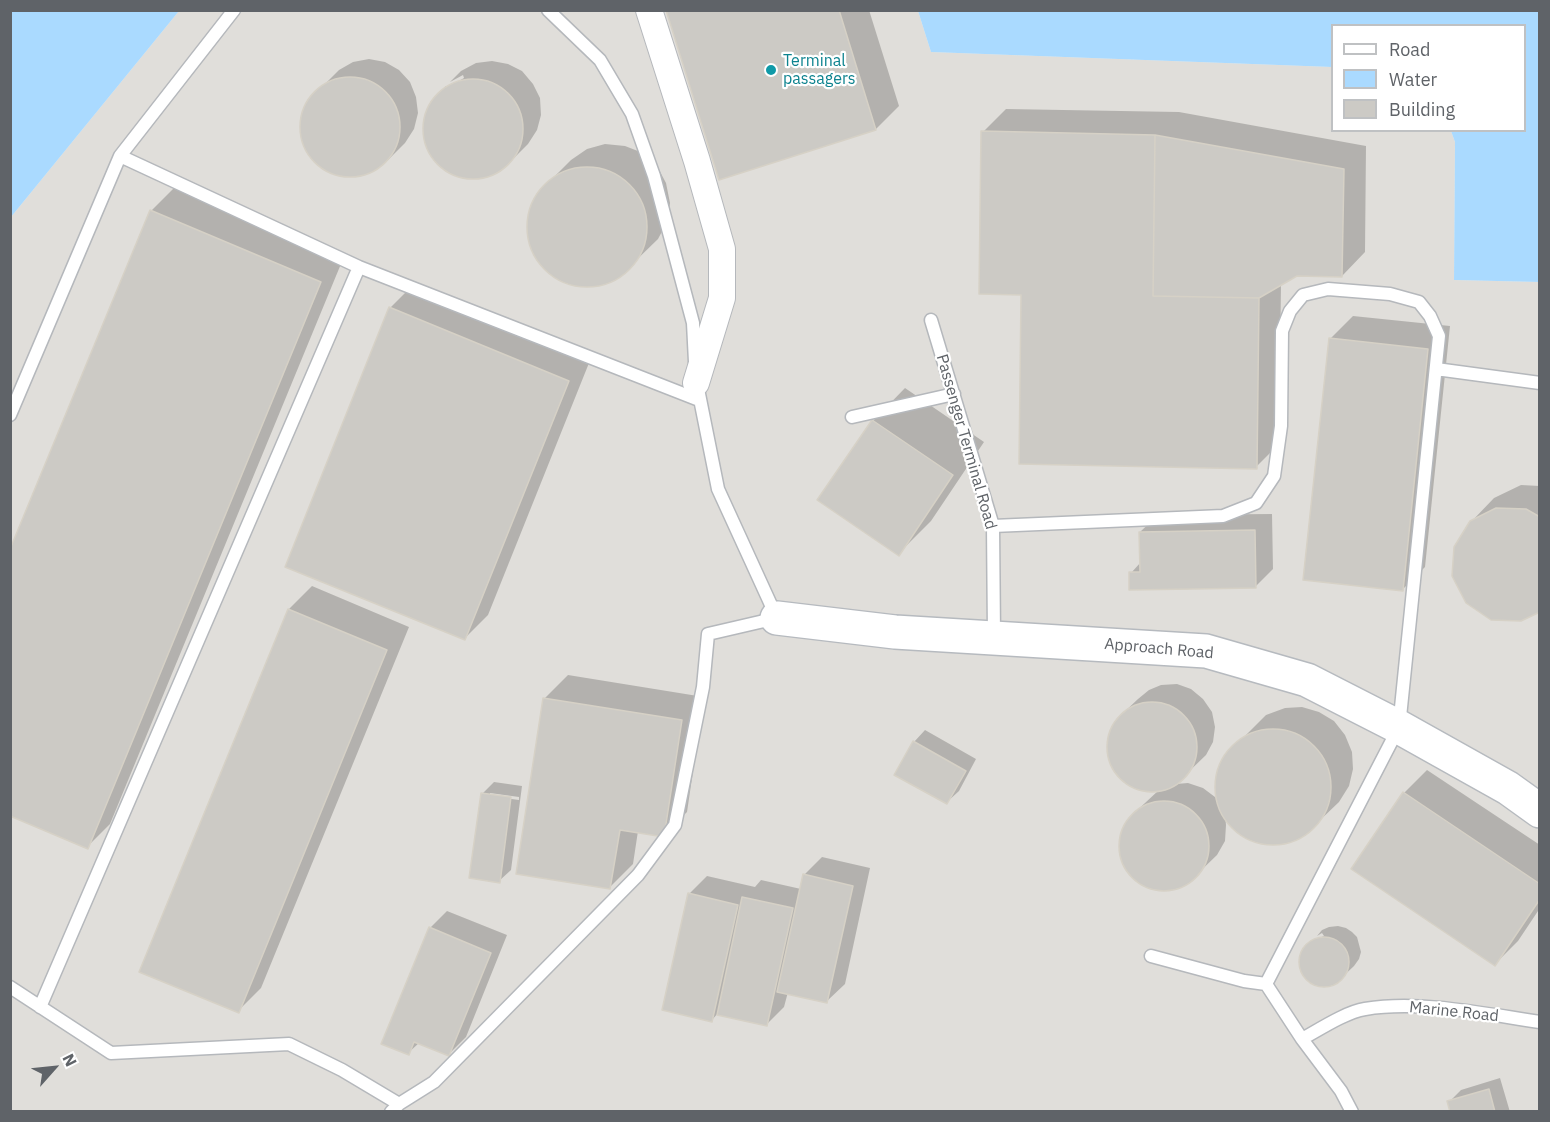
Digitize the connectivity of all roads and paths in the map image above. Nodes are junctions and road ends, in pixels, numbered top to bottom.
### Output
1 (234, 10) edge
2 (548, 10) edge
3 (649, 10) edge
4 (120, 156) junction
5 (359, 267) junction
6 (932, 320) dead end
7 (1436, 369) junction
8 (1539, 384) edge
9 (698, 392) junction
10 (954, 394) junction
11 (10, 415) edge
12 (852, 417) dead end
13 (993, 526) junction
14 (777, 618) junction
15 (994, 637) junction
16 (1399, 728) junction
17 (1539, 812) edge
18 (1151, 956) dead end
19 (1266, 984) junction
20 (10, 987) edge
21 (40, 1006) junction
22 (1539, 1022) edge
23 (1302, 1039) junction
24 (395, 1108) edge
25 (1352, 1112) edge

1 - 4 lane
2 - 9 lane
3 - 9 street
4 - 5 lane
4 - 11 lane
5 - 9 lane
5 - 21 lane
6 - 10 lane, Passenger Terminal Road
7 - 8 lane
7 - 13 lane
7 - 16 lane
9 - 14 lane
10 - 12 lane
10 - 13 lane, Passenger Terminal Road
13 - 15 lane, Passenger Terminal Road
14 - 15 main road, Approach Road
14 - 24 lane
15 - 16 main road, Approach Road
16 - 17 main road, Approach Road
16 - 19 lane
18 - 19 lane
19 - 23 lane
20 - 21 lane
21 - 24 lane
22 - 23 lane, Marine Road
23 - 25 lane

